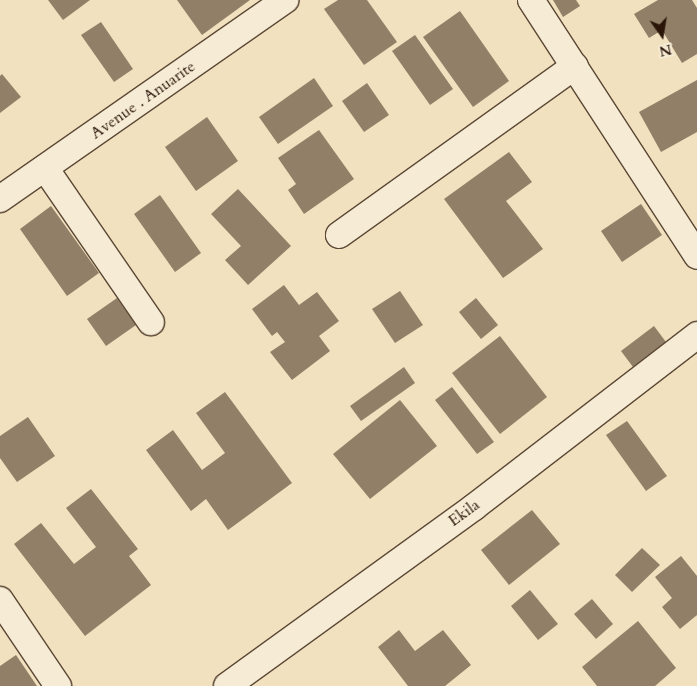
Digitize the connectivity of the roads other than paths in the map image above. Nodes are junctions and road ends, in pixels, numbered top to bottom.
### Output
1 (285, 0) edge
2 (531, 0) edge
3 (574, 66) junction
4 (45, 168) junction
5 (0, 199) edge
6 (339, 235) dead end
7 (697, 256) edge
8 (151, 322) dead end
9 (697, 335) edge
10 (0, 600) edge
11 (58, 686) edge
12 (227, 686) edge

1 - 4 street, Avenue . Anuarite
2 - 3 street
3 - 6 street
3 - 7 street
4 - 5 street, Avenue . Anuarite
4 - 8 street
9 - 12 street, Ekila
10 - 11 street

